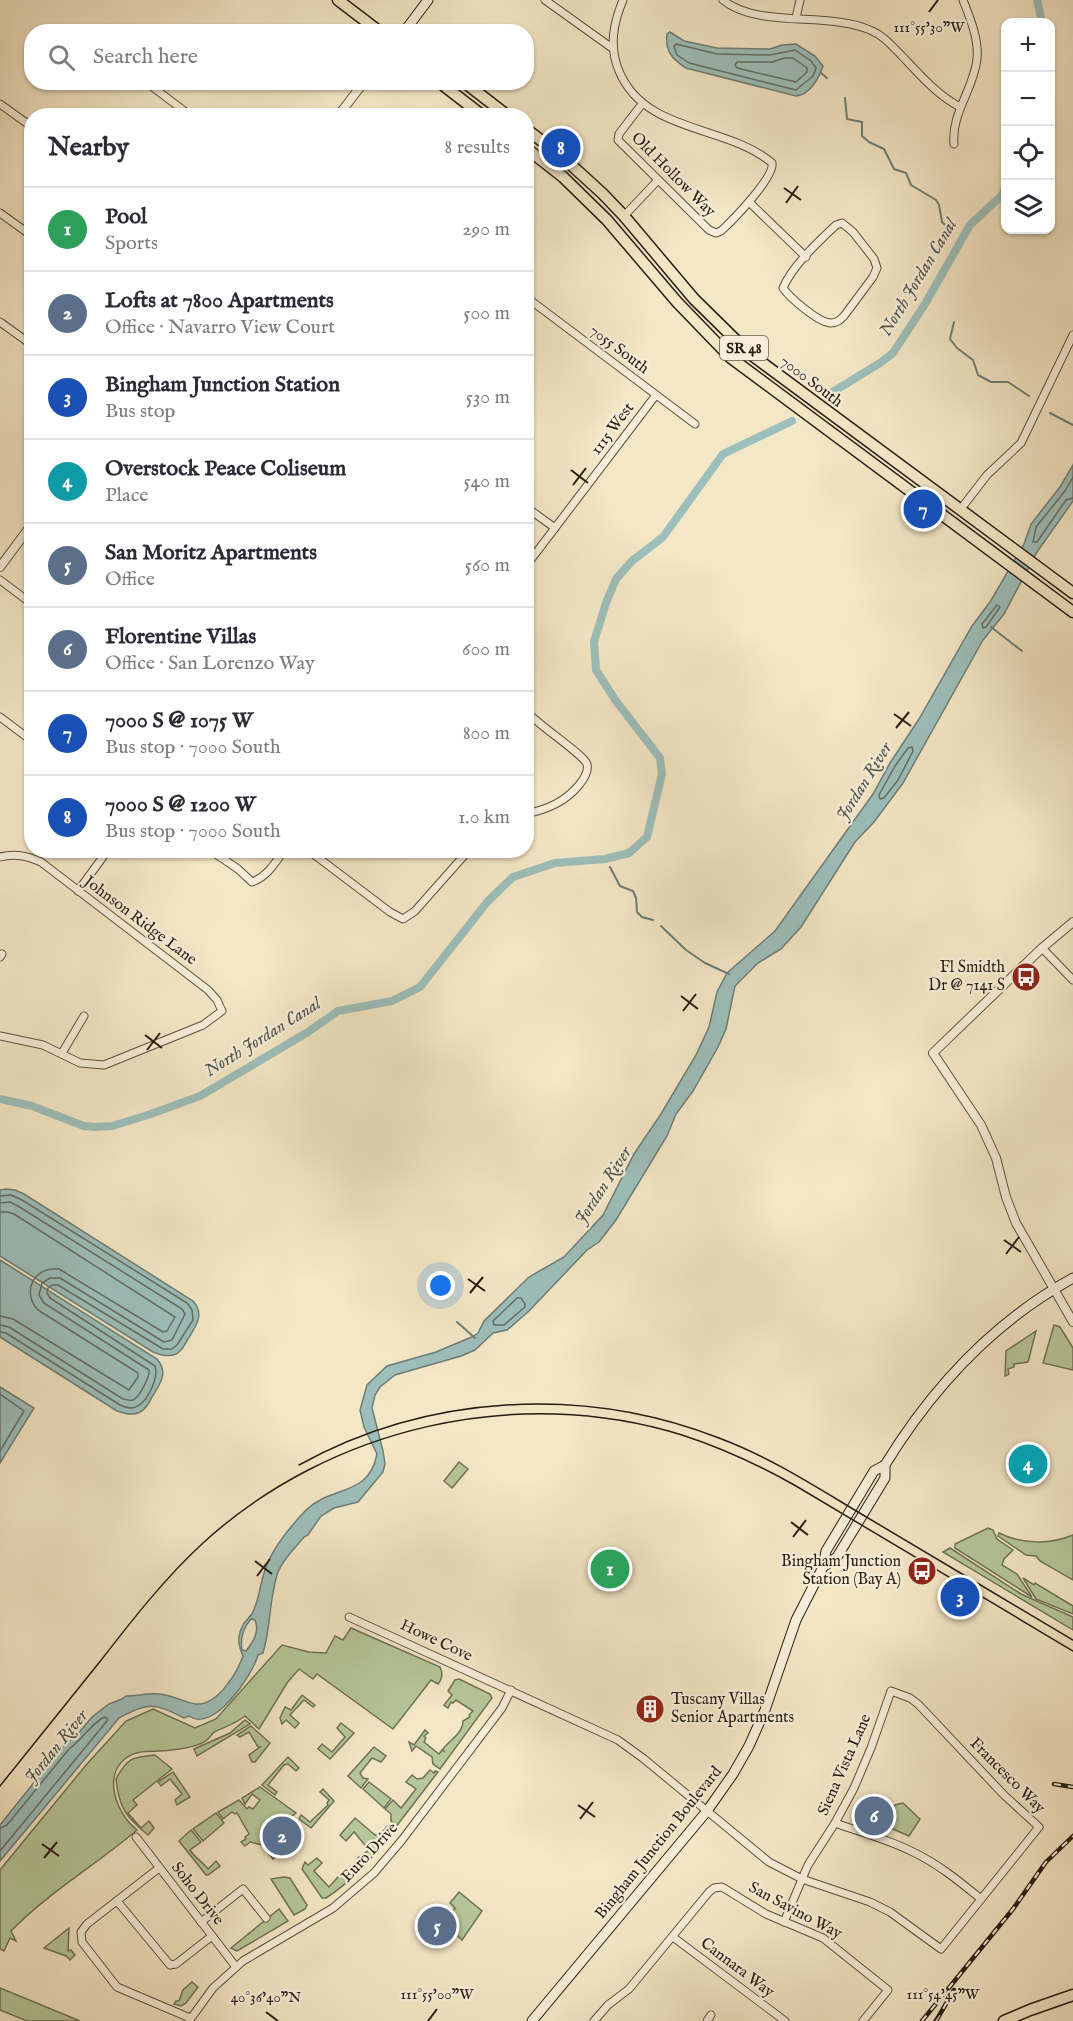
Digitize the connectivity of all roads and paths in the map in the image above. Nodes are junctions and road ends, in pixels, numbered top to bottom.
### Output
1 (338, 0) edge
2 (428, 0) edge
3 (545, 0) edge
4 (623, 0) edge
5 (723, 0) edge
6 (800, 0) edge
7 (963, 0) edge
8 (796, 18) junction
9 (370, 24) edge
10 (410, 24) edge
11 (612, 48) junction
12 (157, 90) edge
13 (358, 90) edge
14 (449, 90) edge
15 (474, 90) edge
16 (0, 104) edge
17 (642, 104) junction
18 (960, 107) junction
19 (180, 108) edge
20 (344, 108) edge
21 (473, 108) edge
22 (498, 108) edge
23 (24, 121) edge
24 (534, 135) edge
25 (954, 144) dead end
26 (534, 154) edge
27 (658, 180) junction
28 (749, 202) junction
29 (0, 213) edge
30 (624, 216) junction
31 (24, 230) edge
32 (806, 257) junction
33 (534, 303) edge
34 (0, 322) edge
35 (1073, 335) edge
36 (24, 339) edge
37 (656, 395) junction
38 (694, 424) dead end
39 (960, 510) junction
40 (534, 513) edge
41 (555, 528) junction
42 (24, 535) edge
43 (534, 556) edge
44 (0, 567) edge
45 (0, 580) edge
46 (1073, 593) edge
47 (24, 598) edge
48 (1073, 612) edge
49 (0, 717) edge
50 (534, 719) edge
51 (24, 735) edge
52 (534, 812) edge
53 (24, 856) edge
54 (0, 857) edge
55 (32, 858) edge
56 (102, 858) edge
57 (222, 858) edge
58 (278, 858) edge
59 (319, 858) edge
60 (462, 858) edge
61 (78, 891) junction
62 (1073, 922) edge
63 (1042, 948) junction
64 (1073, 980) edge
65 (84, 1016) dead end
66 (0, 1036) edge
67 (62, 1053) junction
68 (1073, 1278) edge
69 (1054, 1289) junction
70 (1073, 1322) edge
71 (349, 1617) dead end
72 (511, 1690) junction
73 (891, 1691) joint
74 (707, 1811) junction
75 (835, 1823) junction
76 (136, 1838) dead end
77 (159, 1868) junction
78 (802, 1879) junction
79 (981, 1899) junction
80 (117, 1901) junction
81 (266, 1918) dead end
82 (201, 1922) junction
83 (784, 1922) junction
84 (212, 1936) junction
85 (673, 1937) junction
86 (941, 1949) joint
87 (236, 1967) junction
88 (1073, 1995) edge
89 (190, 2020) edge
90 (532, 2021) edge
91 (594, 2021) edge
92 (785, 2021) edge
93 (863, 2021) edge
94 (1004, 2021) edge

1 - 9 main road
2 - 10 main road
3 - 11 street
4 - 11 street
5 - 8 street
6 - 8 street
7 - 18 street
8 - 18 street
11 - 17 street
12 - 19 street
13 - 20 street
14 - 21 main road
15 - 22 main road
16 - 23 street
17 - 27 street, Old Hollow Way
17 - 28 street
18 - 25 street
24 - 30 main road, 7000 South / SR 48
26 - 48 main road, 7000 South / SR 48
27 - 28 street, Old Hollow Way
27 - 30 street
28 - 32 street
29 - 31 street
30 - 39 main road, 7000 South / SR 48
32 - 32 street
33 - 37 street, 7055 South
34 - 36 street
35 - 39 street
37 - 38 street, 7055 South
37 - 41 street, 1115 West
39 - 46 main road, 7000 South / SR 48
40 - 41 street
41 - 43 street, 1115 West
42 - 44 street
45 - 47 street
49 - 51 street
50 - 52 street
53 - 54 street, Johnson Ridge Lane
55 - 61 street, Johnson Ridge Lane
56 - 61 street
57 - 58 street
59 - 60 street
61 - 67 street, Johnson Ridge Lane
62 - 63 street
63 - 64 street
63 - 69 street
65 - 67 street
66 - 67 street
68 - 69 main road, Bingham Junction Boulevard
69 - 70 street
69 - 74 main road, Bingham Junction Boulevard
71 - 72 street, Howe Cove
72 - 74 street, Howe Cove
72 - 87 street, Euro Drive
73 - 75 street, Siena Vista Lane
73 - 79 street, Francesco Way
74 - 78 street, Howe Cove
74 - 90 main road, Bingham Junction Boulevard
75 - 78 street, Siena Vista Lane
75 - 79 street
76 - 77 street, Soho Drive
77 - 80 street
77 - 82 street, Soho Drive
78 - 83 street, Siena Vista Lane
78 - 86 street, Howe Cove
79 - 86 street, Francesco Way
80 - 84 street
80 - 89 street
81 - 82 street
82 - 84 street, Soho Drive
83 - 85 street, San Savino Way
83 - 93 street, San Savino Way
84 - 87 street, Soho Drive
85 - 91 street, San Savino Way
85 - 92 street, Cannara Way
87 - 89 street, Euro Drive
88 - 94 main road

